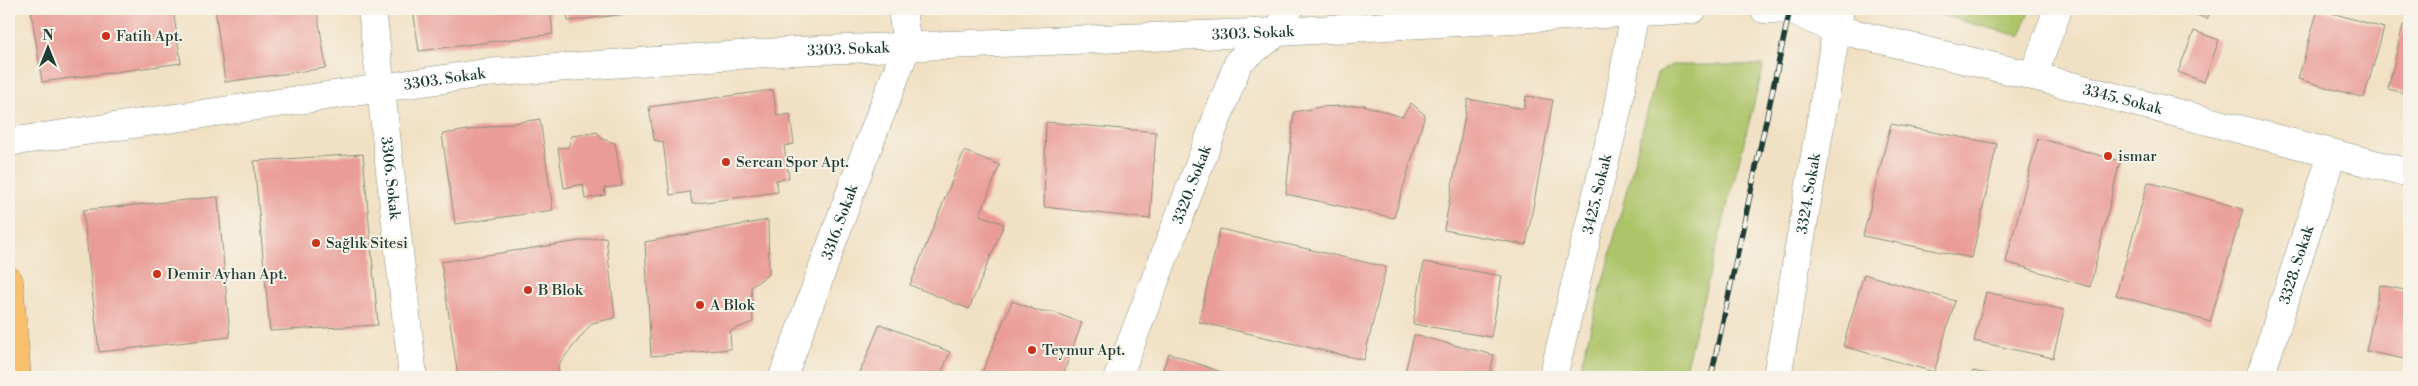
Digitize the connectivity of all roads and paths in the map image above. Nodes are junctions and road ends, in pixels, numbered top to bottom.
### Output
1 (372, 9) edge
2 (902, 9) edge
3 (1693, 9) edge
4 (1764, 9) edge
5 (2058, 9) edge
6 (1636, 12) junction
7 (1837, 19) edge
8 (1283, 21) edge
9 (908, 46) junction
10 (2033, 76) junction
11 (382, 88) junction
12 (9, 142) edge
13 (2332, 154) junction
14 (2409, 173) edge
15 (9, 281) edge
16 (17, 377) edge
17 (412, 377) edge
18 (783, 377) edge
19 (1118, 377) edge
20 (1553, 377) edge
21 (1777, 377) edge
22 (2260, 377) edge

1 - 11 street, 3306. Sokak
2 - 9 street
3 - 6 street, 3303. Sokak
4 - 7 street
5 - 10 street
6 - 8 street, 3303. Sokak
6 - 20 street, 3425. Sokak
7 - 10 street, 3345. Sokak
7 - 21 street, 3324. Sokak
8 - 9 street, 3303. Sokak
8 - 19 street, 3320. Sokak
9 - 11 street, 3303. Sokak
9 - 18 street, 3316. Sokak
10 - 13 street, 3345. Sokak
11 - 12 street, 3303. Sokak
11 - 17 street, 3306. Sokak
13 - 14 street, 3345. Sokak
13 - 22 street, 3328. Sokak
15 - 16 main road

